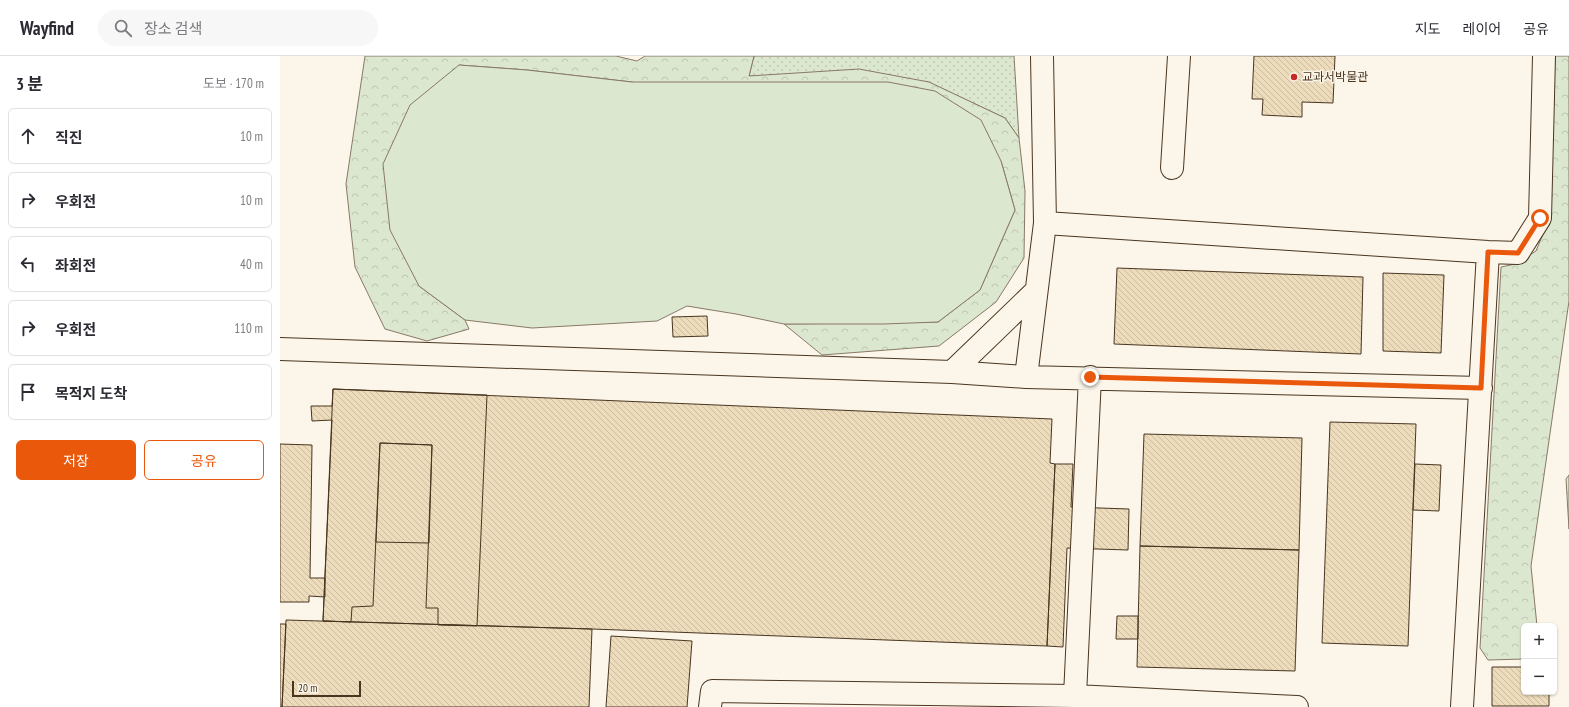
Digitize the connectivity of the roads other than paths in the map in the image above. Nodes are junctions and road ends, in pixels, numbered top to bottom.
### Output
1 (1042, 56) edge
2 (1179, 56) edge
3 (1544, 56) edge
4 (1172, 168) dead end
5 (1045, 223) junction
6 (1488, 252) junction
7 (1036, 292) junction
8 (280, 349) edge
9 (952, 372) junction
10 (1026, 377) junction
11 (1090, 377) junction
12 (1481, 388) junction
13 (1074, 696) junction
14 (710, 707) edge
15 (1296, 707) edge
16 (1462, 707) edge

1 - 5 lane
2 - 4 lane
3 - 6 lane
5 - 6 lane
5 - 7 lane
6 - 12 lane
7 - 9 lane
7 - 10 lane
8 - 9 lane
9 - 10 lane
10 - 11 lane
11 - 12 lane
11 - 13 lane
12 - 16 lane
13 - 14 lane
13 - 15 lane

